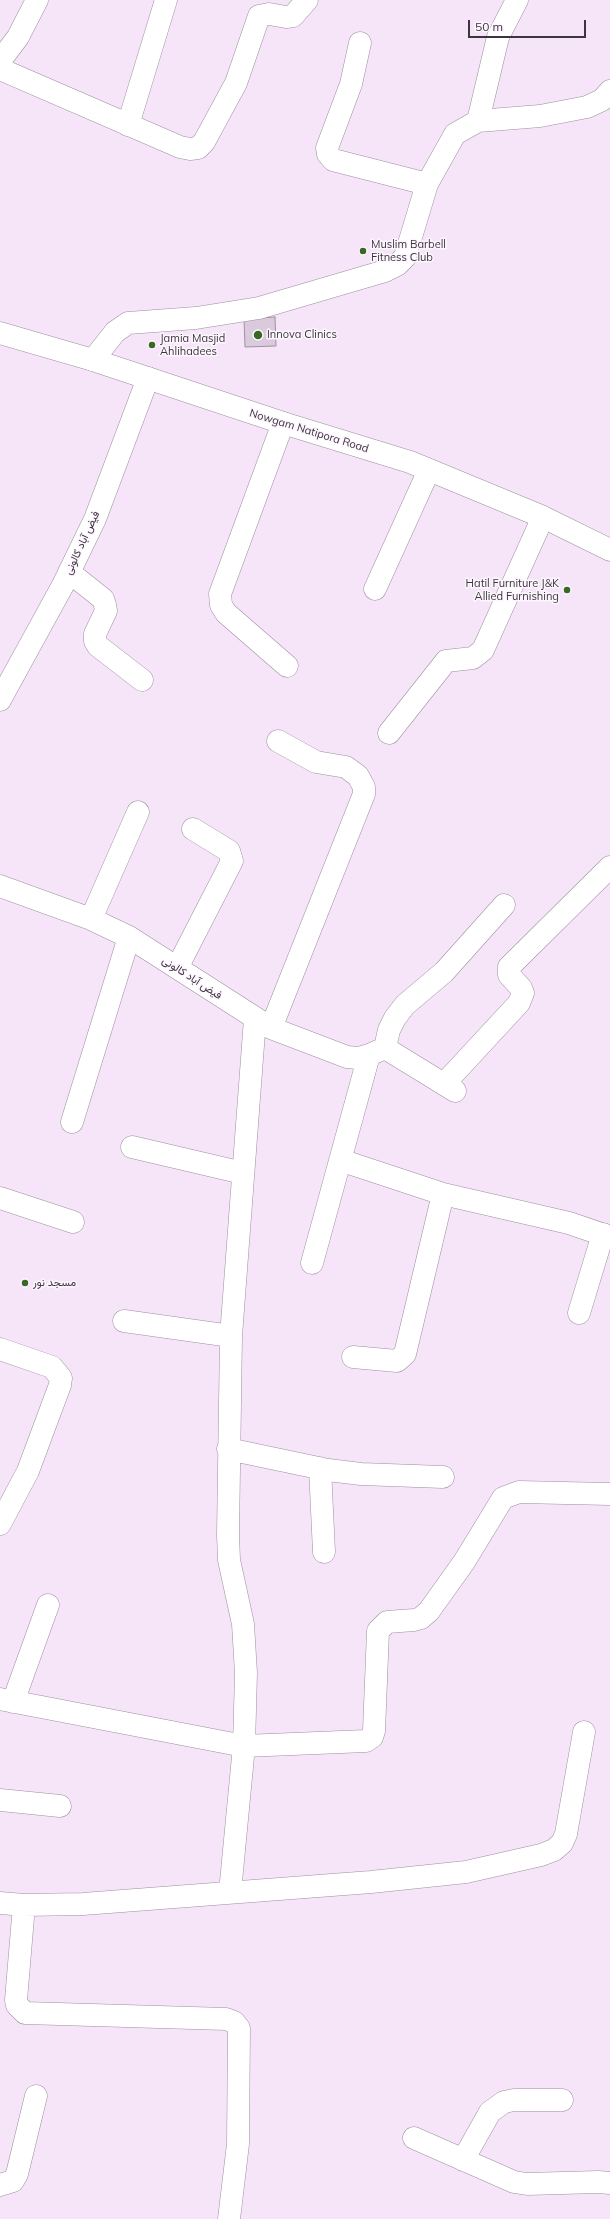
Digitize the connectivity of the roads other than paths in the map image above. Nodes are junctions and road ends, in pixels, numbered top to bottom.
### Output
1 (37, 0) edge
2 (166, 0) edge
3 (307, 0) edge
4 (517, 0) edge
5 (360, 43) dead end
6 (0, 61) edge
7 (0, 69) edge
8 (610, 91) edge
9 (478, 121) junction
10 (128, 125) junction
11 (427, 184) junction
12 (0, 333) edge
13 (93, 360) junction
14 (148, 378) junction
15 (283, 423) junction
16 (429, 470) junction
17 (543, 517) junction
18 (610, 550) edge
19 (69, 572) junction
20 (375, 589) dead end
21 (287, 666) dead end
22 (142, 680) dead end
23 (0, 700) edge
24 (389, 733) dead end
25 (278, 741) dead end
26 (138, 812) dead end
27 (193, 829) dead end
28 (610, 867) edge
29 (2, 891) edge
30 (504, 905) dead end
31 (91, 919) junction
32 (129, 937) junction
33 (177, 968) junction
34 (263, 1024) junction
35 (377, 1051) junction
36 (72, 1122) dead end
37 (132, 1147) dead end
38 (340, 1160) junction
39 (243, 1173) junction
40 (443, 1194) junction
41 (0, 1198) edge
42 (73, 1222) dead end
43 (606, 1235) edge
44 (312, 1263) dead end
45 (579, 1313) dead end
46 (124, 1322) dead end
47 (231, 1336) junction
48 (0, 1349) edge
49 (353, 1357) dead end
50 (228, 1449) junction
51 (320, 1468) junction
52 (443, 1477) dead end
53 (610, 1494) edge
54 (0, 1524) edge
55 (324, 1552) dead end
56 (48, 1606) dead end
57 (7, 1700) edge
58 (584, 1732) dead end
59 (244, 1746) junction
60 (0, 1800) edge
61 (60, 1806) dead end
62 (230, 1892) junction
63 (0, 1903) edge
64 (24, 1905) junction
65 (36, 2096) dead end
66 (562, 2100) dead end
67 (414, 2138) dead end
68 (463, 2160) junction
69 (610, 2183) edge
70 (0, 2185) edge
71 (229, 2219) edge

1 - 6 street
2 - 10 street
3 - 10 street
4 - 9 street
5 - 11 street
7 - 10 street
8 - 9 street
9 - 11 street
11 - 13 street
12 - 13 street, Nowgam Natipora Road
13 - 14 street, Nowgam Natipora Road
14 - 15 street, Nowgam Natipora Road
14 - 19 street, فیض آباد کالونی
15 - 16 street, Nowgam Natipora Road
15 - 21 street
16 - 17 street, Nowgam Natipora Road
16 - 20 street
17 - 18 street, Nowgam Natipora Road
17 - 24 street
19 - 22 street
19 - 23 street, فیض آباد کالونی
25 - 34 street
26 - 31 street
27 - 33 street
28 - 35 street
29 - 31 street, فیض آباد کالونی
30 - 35 street
31 - 32 street, فیض آباد کالونی
32 - 33 street, فیض آباد کالونی
32 - 36 street
33 - 34 street, فیض آباد کالونی
34 - 35 street, فیض آباد کالونی
34 - 39 street
35 - 38 street
37 - 39 street
38 - 40 street
38 - 44 street
39 - 47 street
40 - 43 street
40 - 49 street
41 - 42 street
43 - 45 street
46 - 47 street
47 - 50 street
48 - 54 street
50 - 51 street
50 - 59 street
51 - 52 street
51 - 55 street
53 - 59 street
56 - 57 street
57 - 59 street
58 - 62 street
59 - 62 street
60 - 61 street
62 - 64 street
63 - 64 street
64 - 71 street
65 - 70 street
66 - 68 street
67 - 68 street
68 - 69 street

